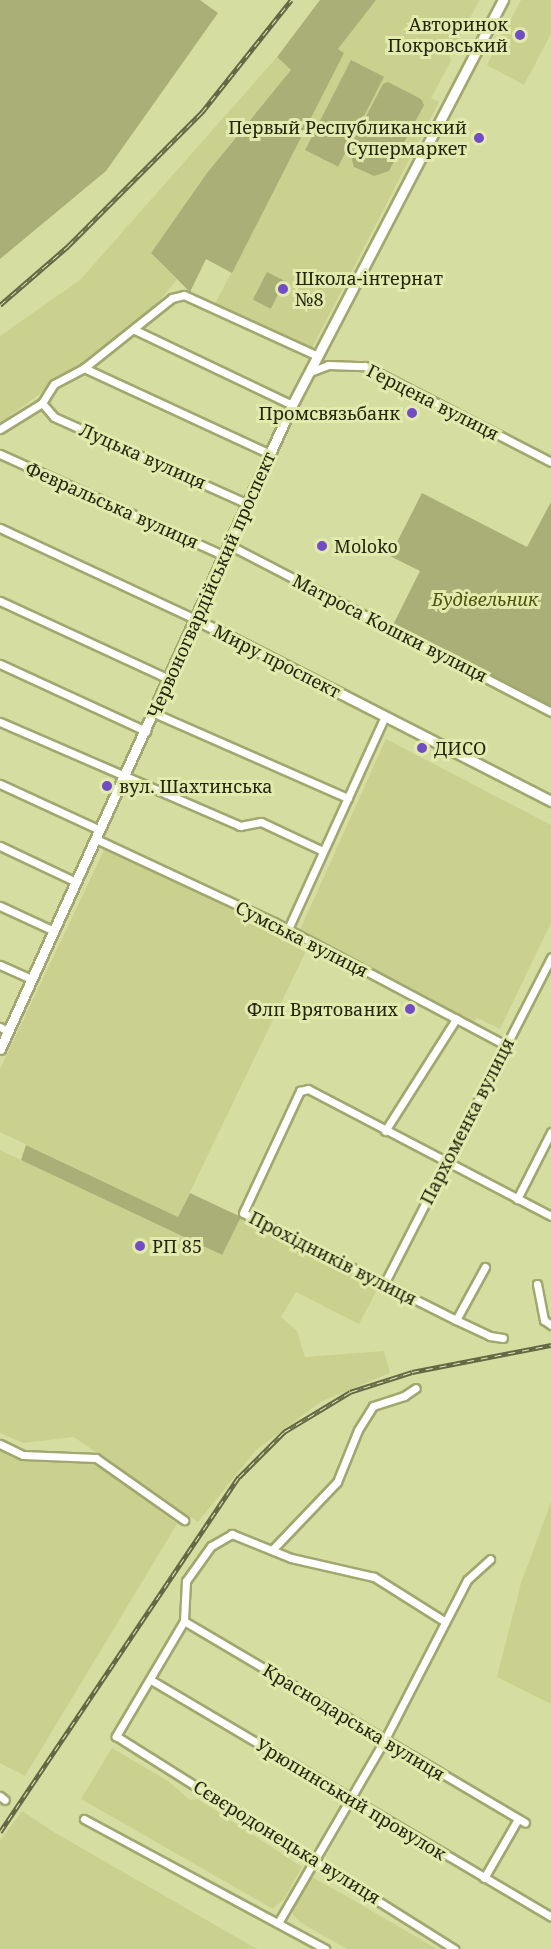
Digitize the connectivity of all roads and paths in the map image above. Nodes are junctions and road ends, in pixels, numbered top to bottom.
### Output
1 (503, 0) edge
2 (135, 330) junction
3 (318, 356) junction
4 (84, 368) junction
5 (310, 372) junction
6 (42, 403) junction
7 (292, 405) junction
8 (0, 429) edge
9 (0, 454) edge
10 (270, 454) junction
11 (551, 462) edge
12 (248, 504) junction
13 (0, 528) edge
14 (229, 545) junction
15 (225, 556) junction
16 (0, 601) edge
17 (197, 620) junction
18 (0, 664) edge
19 (169, 680) junction
20 (551, 712) edge
21 (154, 713) junction
22 (385, 716) junction
23 (0, 722) edge
24 (146, 731) junction
25 (125, 777) junction
26 (0, 784) edge
27 (348, 798) junction
28 (551, 801) edge
29 (98, 835) junction
30 (0, 846) edge
31 (323, 851) junction
32 (76, 882) junction
33 (0, 906) edge
34 (288, 929) junction
35 (54, 931) junction
36 (551, 957) edge
37 (0, 964) edge
38 (32, 979) junction
39 (456, 1019) junction
40 (4, 1029) edge
41 (505, 1045) junction
42 (0, 1049) edge
43 (386, 1131) junction
44 (551, 1132) edge
45 (446, 1161) junction
46 (517, 1199) junction
47 (551, 1216) edge
48 (485, 1267) dead end
49 (384, 1284) junction
50 (537, 1284) dead end
51 (456, 1320) junction
52 (551, 1325) edge
53 (503, 1338) dead end
54 (416, 1388) dead end
55 (0, 1444) edge
56 (184, 1520) dead end
57 (272, 1550) junction
58 (490, 1559) dead end
59 (184, 1621) junction
60 (444, 1621) junction
61 (151, 1680) junction
62 (384, 1740) junction
63 (349, 1798) junction
64 (84, 1819) dead end
65 (312, 1860) junction
66 (484, 1878) junction
67 (551, 1917) edge
68 (278, 1923) junction
69 (325, 1949) edge
70 (454, 1949) edge

1 - 3 main road, Червоногвардійський проспект
2 - 3 street
2 - 4 street
2 - 7 street
3 - 5 main road, Червоногвардійський проспект
4 - 6 street
4 - 10 street
5 - 7 main road, Червоногвардійський проспект
5 - 11 street, Герцена вулиця
6 - 8 street
6 - 12 street, Луцька вулиця
7 - 10 main road, Червоногвардійський проспект
9 - 15 street, Февральська вулиця
10 - 12 main road, Червоногвардійський проспект
12 - 14 main road, Червоногвардійський проспект
13 - 17 street, Миру проспект
14 - 15 main road, Червоногвардійський проспект
14 - 20 street, Матроса Кошки вулиця
15 - 17 main road, Червоногвардійський проспект
16 - 19 street
17 - 19 main road, Червоногвардійський проспект
17 - 22 main road, Миру проспект
18 - 24 street
19 - 21 main road, Червоногвардійський проспект
21 - 24 main road, Червоногвардійський проспект
21 - 27 street
22 - 27 street
22 - 28 main road, Миру проспект
23 - 25 street
24 - 25 main road, Червоногвардійський проспект
25 - 29 main road, Червоногвардійський проспект
25 - 31 street
26 - 29 street, Сумська вулиця
27 - 31 street
29 - 32 main road, Червоногвардійський проспект
29 - 34 street, Сумська вулиця
30 - 32 street
31 - 34 street
32 - 35 main road, Червоногвардійський проспект
33 - 35 street
34 - 39 street, Сумська вулиця
35 - 38 main road, Червоногвардійський проспект
36 - 41 street, Пархоменка вулиця
37 - 38 street
38 - 40 main road, Червоногвардійський проспект
39 - 41 street, Сумська вулиця
39 - 43 street
40 - 42 main road, Червоногвардійський проспект
41 - 45 street, Пархоменка вулиця
43 - 45 street
43 - 49 street, Прохідників вулиця
44 - 46 street
45 - 46 street
45 - 49 street, Пархоменка вулиця
46 - 47 street
48 - 51 street
49 - 51 street, Прохідників вулиця
50 - 52 street
51 - 53 street, Прохідників вулиця
54 - 57 street
55 - 56 street
57 - 59 street
57 - 60 street
58 - 60 street
59 - 61 street
59 - 62 street, Краснодарська вулиця
60 - 62 street
61 - 63 street, Урюпинський провулок
61 - 65 street, Сєвєродонецька вулиця
62 - 63 street
62 - 66 street, Краснодарська вулиця
63 - 65 street
63 - 66 street, Урюпинський провулок
64 - 68 street
65 - 68 street
65 - 70 street, Сєвєродонецька вулиця
66 - 67 street, Урюпинський провулок
68 - 69 street

